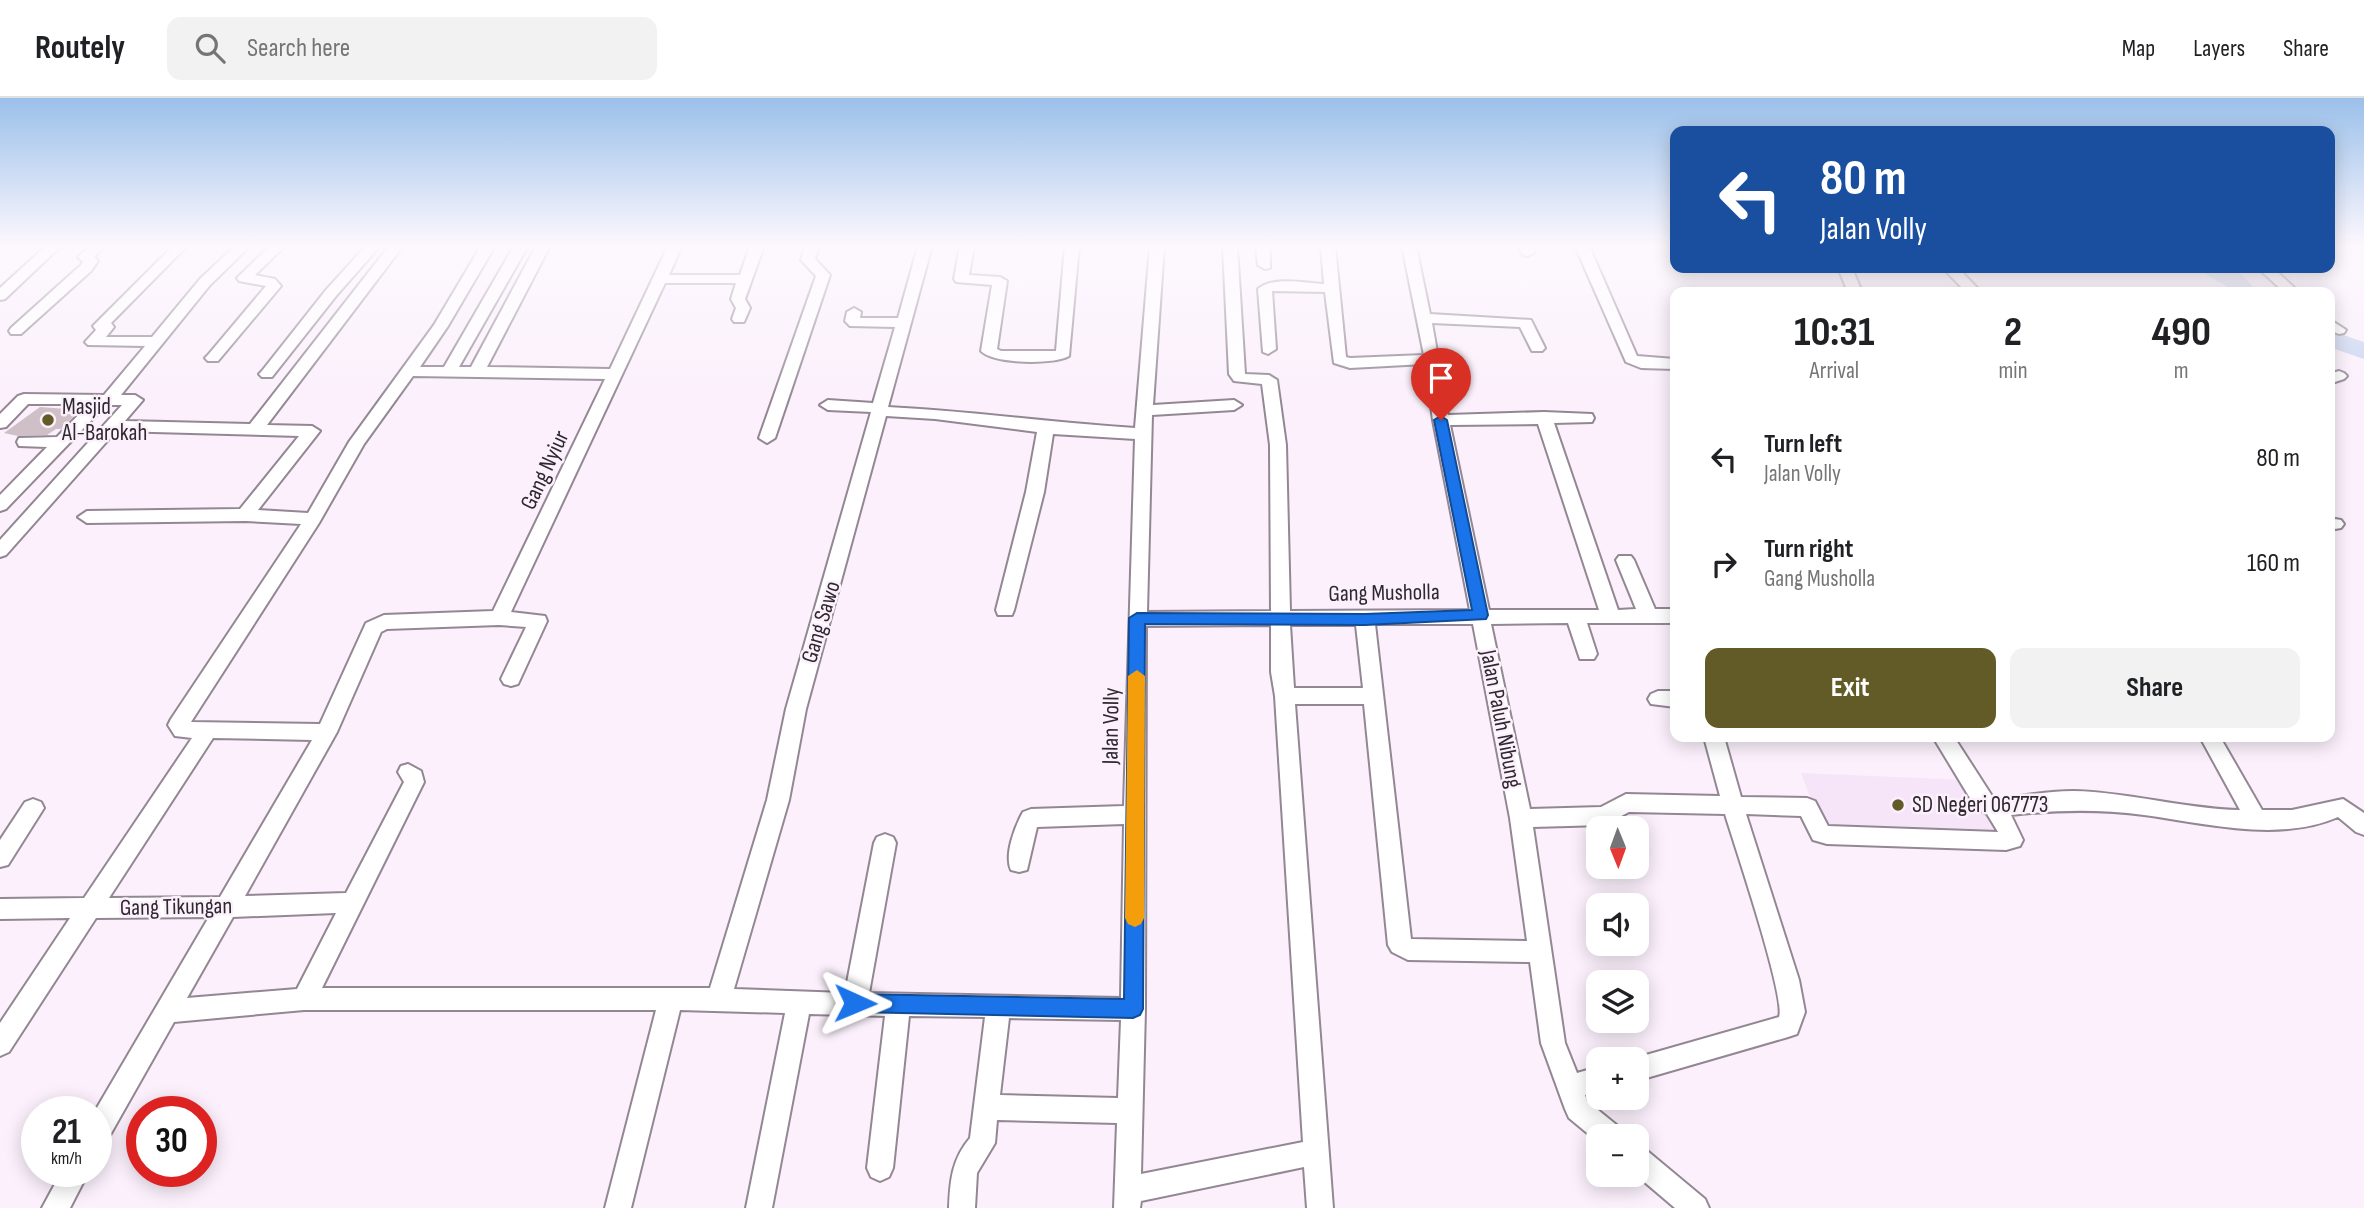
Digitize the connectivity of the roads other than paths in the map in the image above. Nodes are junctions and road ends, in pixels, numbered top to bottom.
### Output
1 (53, 298) edge
2 (128, 298) edge
3 (192, 298) edge
4 (264, 298) edge
5 (327, 298) edge
6 (356, 298) edge
7 (458, 298) edge
8 (491, 298) edge
9 (516, 298) edge
10 (651, 298) edge
11 (738, 298) edge
12 (815, 298) edge
13 (911, 298) edge
14 (998, 298) edge
15 (1068, 298) edge
16 (1154, 298) edge
17 (1233, 298) edge
18 (1265, 298) edge
19 (1335, 298) edge
20 (1419, 298) edge
21 (1604, 298) edge
22 (854, 312) dead end
23 (1423, 318) junction
24 (739, 319) dead end
25 (905, 322) junction
26 (16, 331) dead end
27 (155, 341) junction
28 (1537, 348) dead end
29 (1268, 349) dead end
30 (213, 358) dead end
31 (1670, 364) edge
32 (1434, 367) junction
33 (450, 370) junction
34 (410, 371) junction
35 (477, 371) junction
36 (267, 373) dead end
37 (613, 374) junction
38 (0, 398) edge
39 (110, 398) junction
40 (24, 399) junction
41 (828, 405) dead end
42 (1234, 405) dead end
43 (880, 410) junction
44 (1146, 410) junction
45 (1544, 417) junction
46 (1586, 418) dead end
47 (1441, 420) junction
48 (0, 423) edge
49 (112, 426) junction
50 (256, 428) junction
51 (1046, 428) junction
52 (1143, 435) junction
53 (768, 438) dead end
54 (25, 442) dead end
55 (61, 442) junction
56 (2, 501) edge
57 (245, 515) junction
58 (87, 517) dead end
59 (313, 519) junction
60 (0, 551) edge
61 (1625, 560) dead end
62 (1005, 610) dead end
63 (1480, 615) junction
64 (1575, 615) junction
65 (1609, 615) junction
66 (1648, 616) junction
67 (1670, 616) edge
68 (499, 618) junction
69 (1137, 618) junction
70 (1280, 619) junction
71 (1365, 619) junction
72 (1587, 654) dead end
73 (511, 679) dead end
74 (1285, 695) junction
75 (1374, 696) junction
76 (208, 730) junction
77 (327, 732) junction
78 (1715, 742) edge
79 (1946, 742) edge
80 (2213, 742) edge
81 (408, 772) dead end
82 (1733, 806) junction
83 (33, 808) dead end
84 (1994, 808) junction
85 (1135, 815) junction
86 (1521, 818) junction
87 (2256, 819) junction
88 (2364, 826) edge
89 (885, 843) dead end
90 (0, 858) edge
91 (1019, 863) dead end
92 (352, 903) junction
93 (225, 907) junction
94 (89, 908) junction
95 (0, 909) edge
96 (1542, 953) junction
97 (304, 999) junction
98 (719, 999) junction
99 (670, 1001) junction
100 (799, 1003) junction
101 (855, 1003) junction
102 (898, 1004) junction
103 (998, 1007) junction
104 (1133, 1009) junction
105 (167, 1011) junction
106 (0, 1044) edge
107 (1649, 1065) edge
108 (1586, 1083) edge
109 (1571, 1087) junction
110 (112, 1107) edge
111 (986, 1107) junction
112 (1131, 1111) junction
113 (1596, 1124) edge
114 (1316, 1152) junction
115 (880, 1168) dead end
116 (1649, 1169) edge
117 (67, 1187) edge
118 (1128, 1199) edge
119 (55, 1208) edge
120 (618, 1208) edge
121 (759, 1208) edge
122 (962, 1208) edge
123 (1320, 1208) edge
124 (1696, 1208) edge

1 - 26 street
2 - 27 street
3 - 27 street
4 - 30 street
5 - 36 street
6 - 50 street
7 - 34 street
8 - 33 street
9 - 35 street
10 - 37 street, Gang Nyiur
11 - 24 street
12 - 53 street
13 - 25 street, Gang Sawo
14 - 15 street
16 - 44 street, Jalan Volly
17 - 70 street
18 - 29 street
19 - 32 street
20 - 23 street, Jalan Paluh Nibung
21 - 31 street
22 - 25 street
23 - 28 street
23 - 32 street, Jalan Paluh Nibung
25 - 43 street, Gang Sawo
27 - 39 street
32 - 47 street, Jalan Paluh Nibung
33 - 34 street
33 - 35 street
34 - 59 street
35 - 37 street
37 - 68 street, Gang Nyiur
38 - 40 street
39 - 40 street
39 - 49 street
39 - 55 street
40 - 48 street
41 - 43 street
42 - 44 street
43 - 51 street
43 - 98 street, Gang Sawo
44 - 52 street, Jalan Volly
45 - 46 street
45 - 47 street
45 - 65 street
47 - 63 street, Jalan Paluh Nibung
49 - 50 street
49 - 60 street
50 - 57 street
51 - 52 street
51 - 62 street
52 - 69 street, Jalan Volly
54 - 55 street
55 - 56 street
57 - 58 street
57 - 59 street
59 - 76 street
61 - 66 street
63 - 64 street, Gang Musholla
63 - 71 street, Gang Musholla
63 - 86 street, Jalan Paluh Nibung
64 - 65 street, Gang Musholla
64 - 72 street
65 - 66 street, Gang Musholla
66 - 67 street, Gang Musholla
68 - 73 street
68 - 77 street
69 - 70 street, Gang Musholla
69 - 85 street, Jalan Volly
70 - 71 street, Gang Musholla
70 - 74 street
71 - 75 street
74 - 75 street
74 - 114 street
75 - 96 street
76 - 77 street
76 - 94 street
77 - 93 street
78 - 82 street
79 - 84 street
80 - 87 street
81 - 92 street
82 - 84 street
82 - 86 street
82 - 107 street
83 - 90 street
84 - 87 street
85 - 91 street
85 - 104 street, Jalan Volly
86 - 96 street, Jalan Paluh Nibung
87 - 88 street
89 - 101 street
92 - 93 street, Gang Tikungan
92 - 97 street
93 - 94 street, Gang Tikungan
93 - 105 street
94 - 95 street, Gang Tikungan
94 - 106 street
96 - 109 street, Jalan Paluh Nibung
97 - 99 street
97 - 105 street
98 - 99 street
98 - 100 street
99 - 120 street
100 - 101 street
100 - 121 street
101 - 102 street
102 - 103 street
102 - 115 street
103 - 104 street
103 - 111 street
104 - 112 street, Jalan Volly
105 - 110 street
108 - 109 street
109 - 113 street, Jalan Paluh Nibung
111 - 112 street
111 - 122 street
112 - 118 street, Jalan Volly
114 - 118 street
114 - 123 street
116 - 124 street
117 - 119 street

